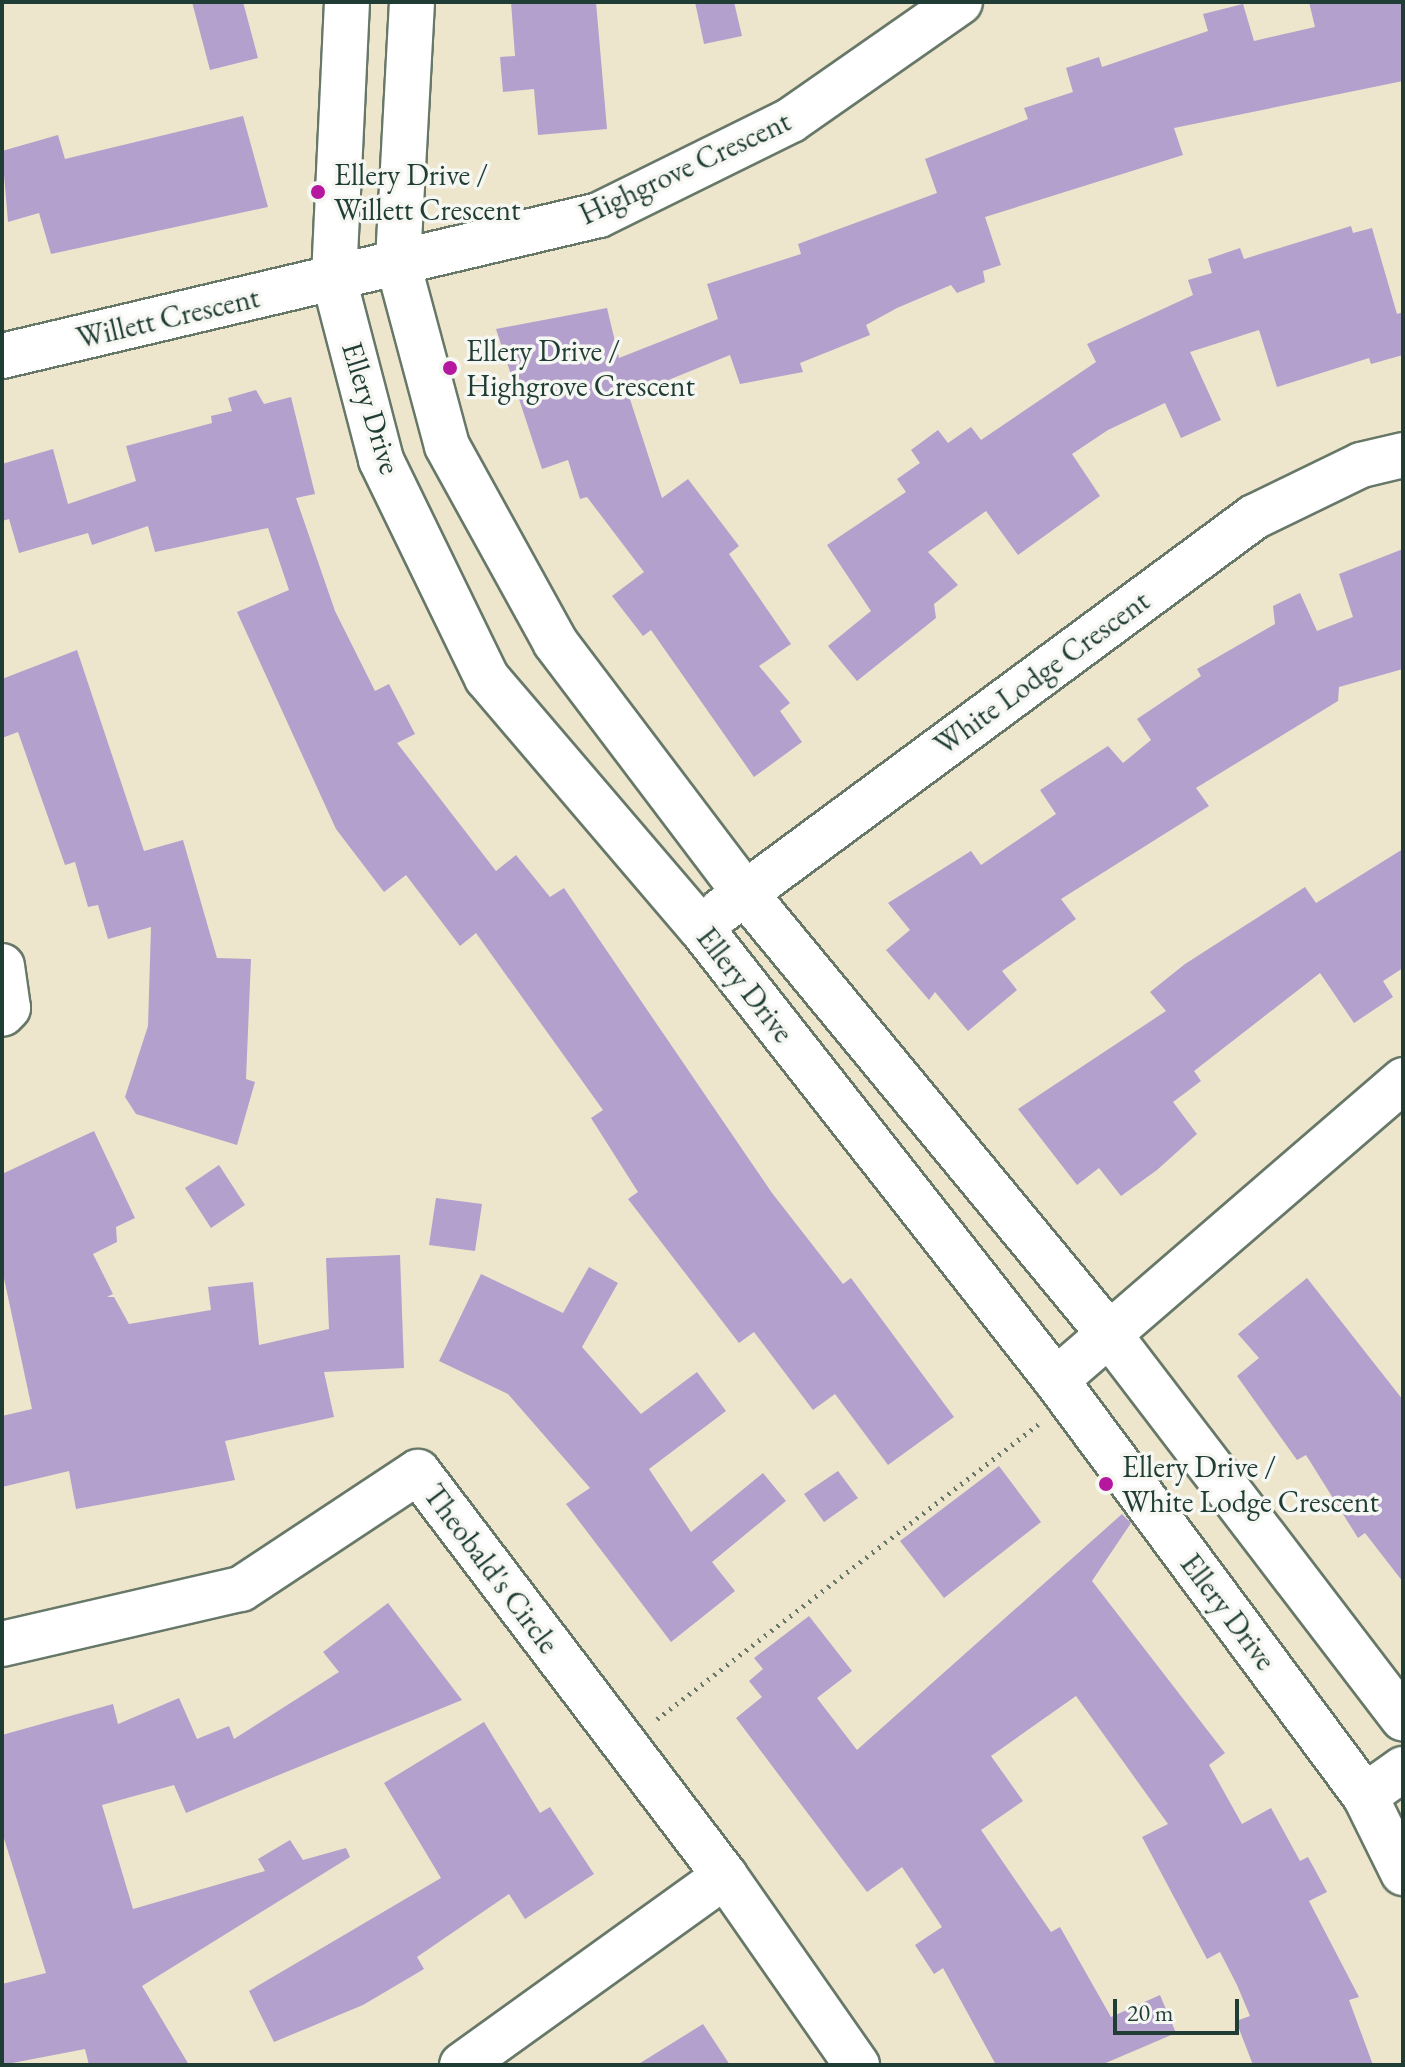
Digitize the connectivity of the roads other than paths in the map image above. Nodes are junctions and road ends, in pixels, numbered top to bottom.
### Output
1 (347, 2) edge
2 (412, 2) edge
3 (960, 2) edge
4 (398, 263) junction
5 (334, 279) junction
6 (2, 356) edge
7 (1403, 455) edge
8 (745, 893) junction
9 (700, 927) junction
10 (2, 966) edge
11 (2, 1014) edge
12 (1403, 1080) edge
13 (1109, 1334) junction
14 (1063, 1390) junction
15 (2, 1644) edge
16 (1403, 1718) edge
17 (1403, 1769) edge
18 (1365, 1796) junction
19 (1403, 1873) edge
20 (725, 1876) junction
21 (462, 2065) edge
22 (857, 2065) edge

1 - 5 street, Ellery Drive
2 - 4 street, Ellery Drive
3 - 4 street, Highgrove Crescent
4 - 5 street, Highgrove Crescent
4 - 8 street, Ellery Drive
5 - 6 street, Willett Crescent
5 - 9 street, Ellery Drive
7 - 8 street, White Lodge Crescent
8 - 9 street, White Lodge Crescent
8 - 13 street, Ellery Drive
9 - 14 street, Ellery Drive
10 - 11 street
12 - 13 street
13 - 14 street
13 - 16 street, Ellery Drive
14 - 18 street, Ellery Drive
15 - 20 street, Theobald's Circle
17 - 18 street
18 - 19 street, Ellery Drive
20 - 21 street
20 - 22 street, Theobald's Circle

